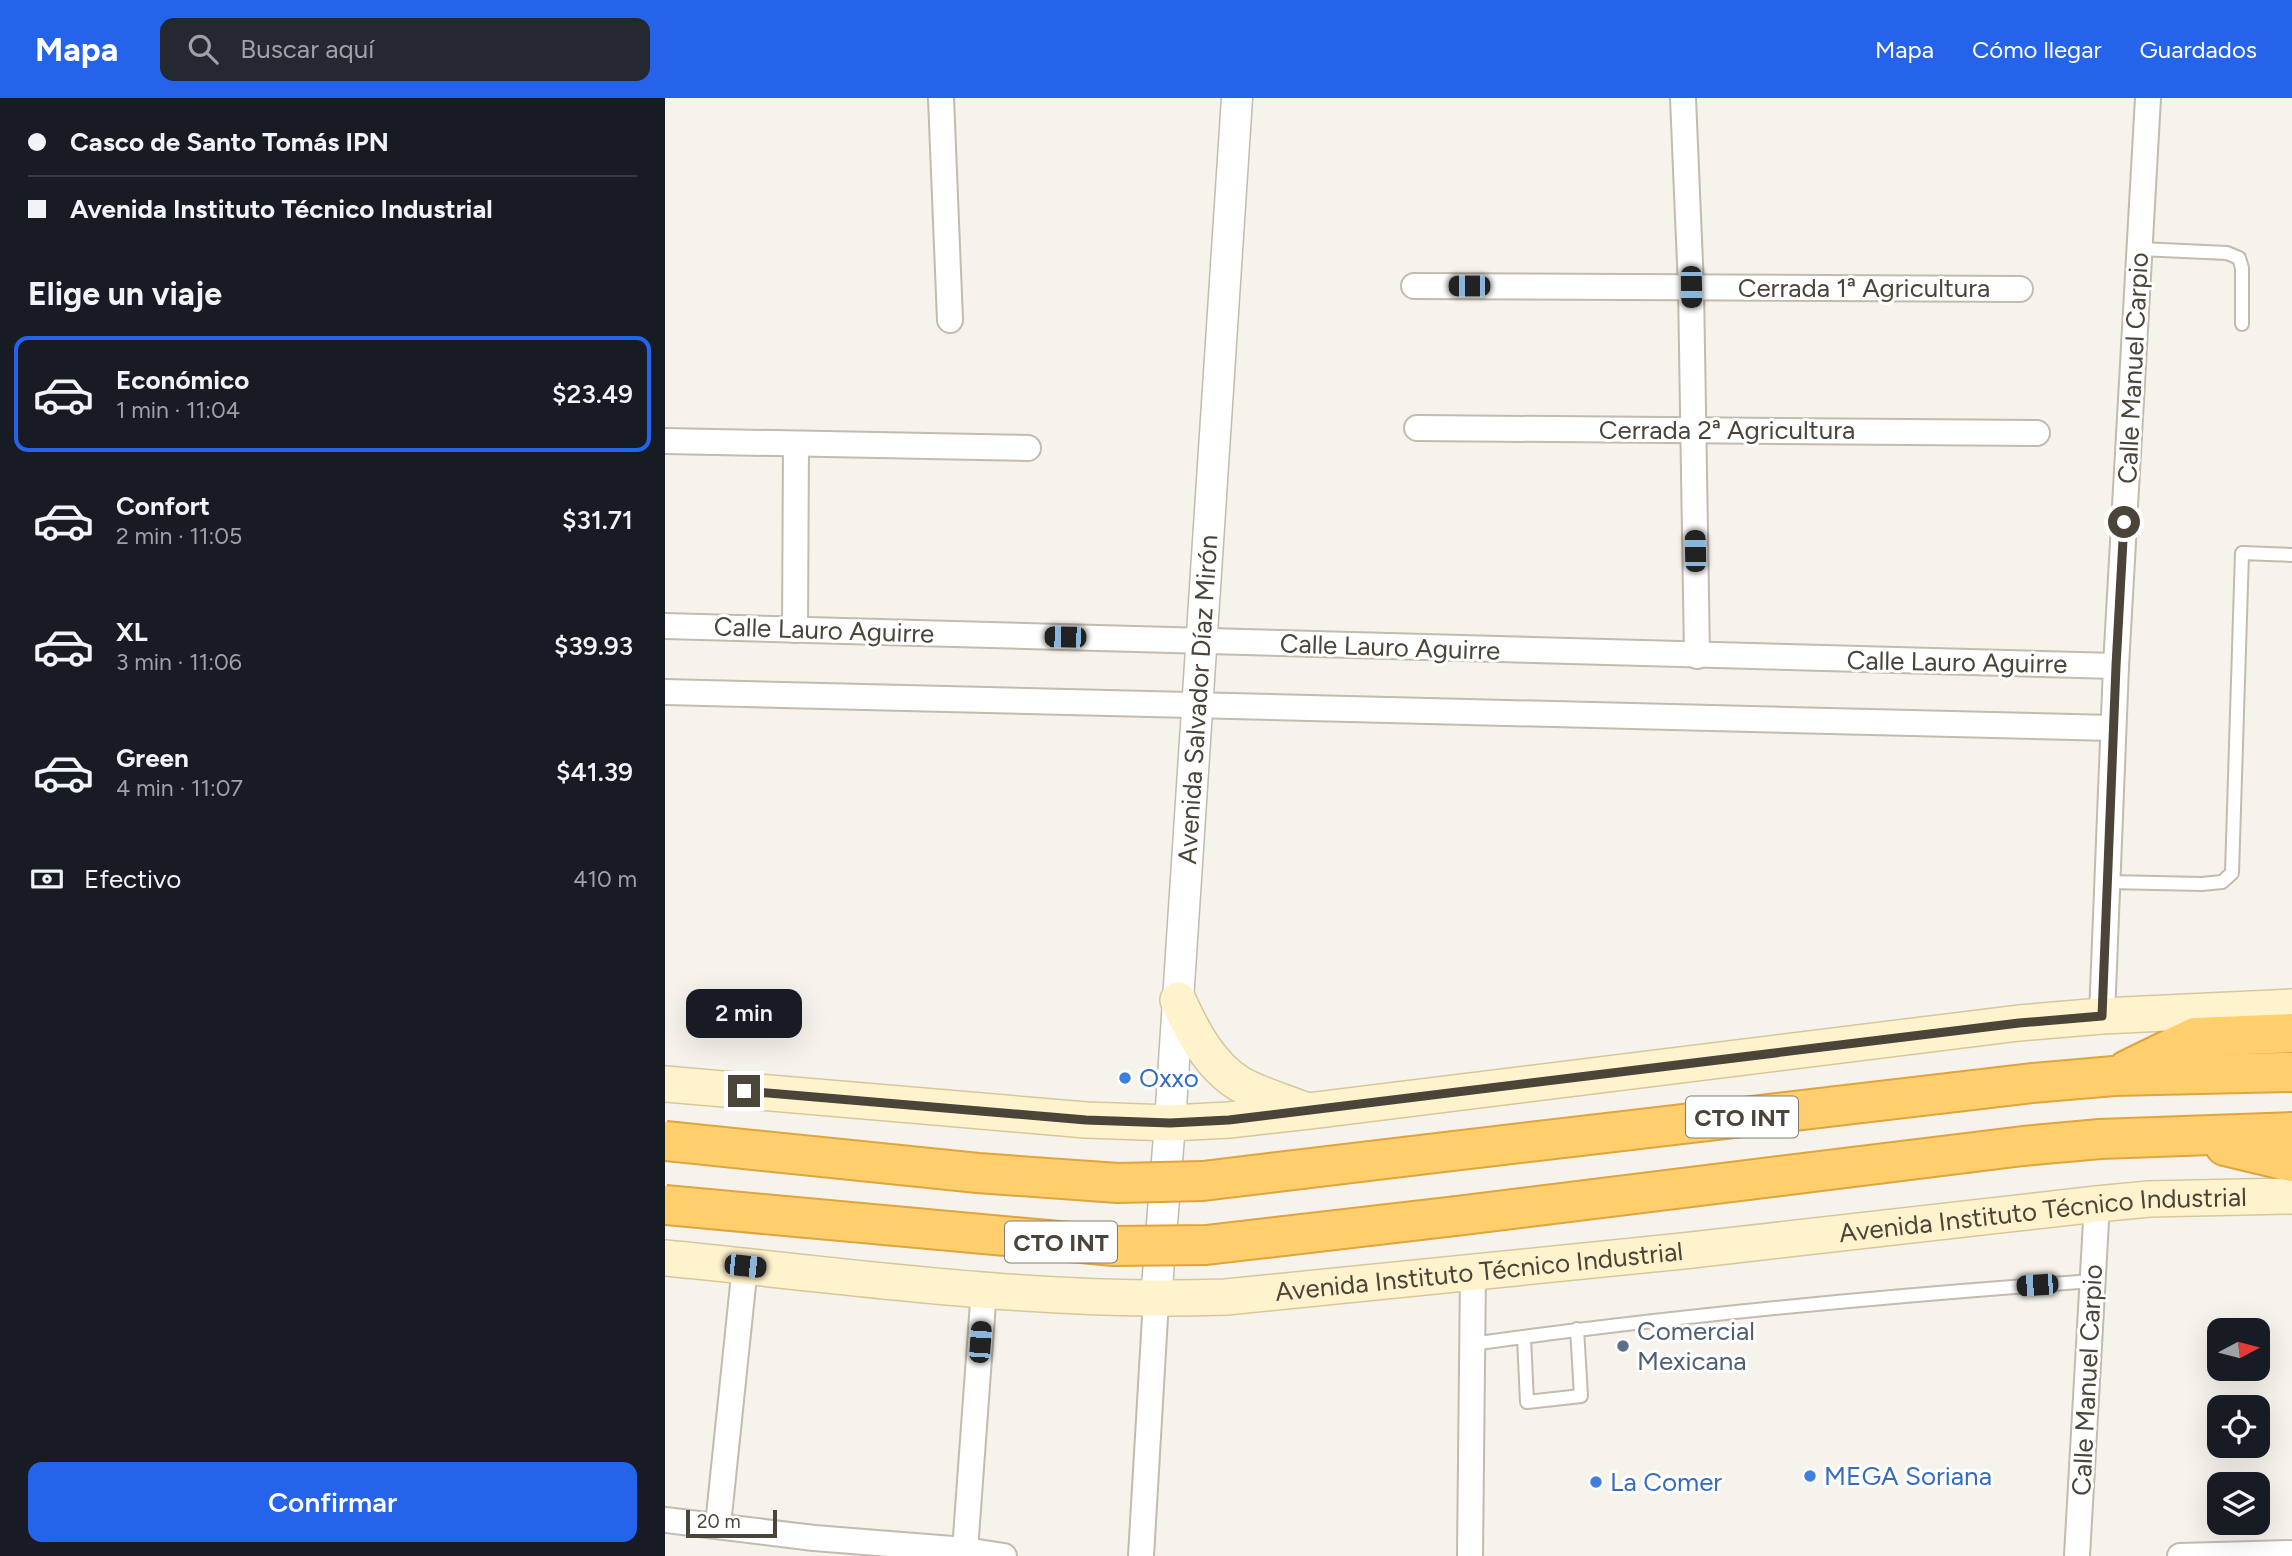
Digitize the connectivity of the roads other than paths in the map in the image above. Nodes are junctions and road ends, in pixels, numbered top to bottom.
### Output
1 (941, 98) edge
2 (1237, 98) edge
3 (1683, 98) edge
4 (2148, 98) edge
5 (2140, 249) junction
6 (1414, 286) dead end
7 (1691, 287) junction
8 (2020, 289) dead end
9 (950, 320) dead end
10 (2242, 324) dead end
11 (1417, 428) dead end
12 (1693, 429) junction
13 (2037, 433) dead end
14 (665, 441) edge
15 (796, 444) junction
16 (1028, 448) dead end
17 (2292, 555) edge
18 (665, 626) edge
19 (795, 630) junction
20 (1200, 641) junction
21 (1697, 656) junction
22 (2116, 666) junction
23 (665, 692) edge
24 (1196, 706) junction
25 (2113, 728) junction
26 (2108, 882) junction
27 (1178, 1000) junction
28 (2292, 1007) edge
29 (2102, 1016) junction
30 (2292, 1033) edge
31 (2292, 1072) edge
32 (2114, 1076) junction
33 (665, 1084) edge
34 (1309, 1111) junction
35 (1170, 1123) junction
36 (2292, 1132) edge
37 (2186, 1135) junction
38 (665, 1142) edge
39 (2292, 1162) edge
40 (2292, 1196) edge
41 (2097, 1204) junction
42 (665, 1205) edge
43 (665, 1258) edge
44 (745, 1266) junction
45 (1473, 1271) junction
46 (2092, 1280) junction
47 (984, 1290) junction
48 (1156, 1300) junction
49 (1577, 1329) junction
50 (1524, 1337) junction
51 (1472, 1344) junction
52 (665, 1520) edge
53 (719, 1525) junction
54 (814, 1547) edge
55 (965, 1550) junction
56 (2292, 1553) edge
57 (1004, 1556) edge
58 (1141, 1556) edge
59 (1470, 1556) edge
60 (2077, 1556) edge
61 (2180, 1556) edge

1 - 9 street
2 - 20 street, Avenida Salvador Díaz Mirón
3 - 7 street
4 - 5 street, Calle Manuel Carpio
5 - 10 lane
5 - 22 street, Calle Manuel Carpio
6 - 7 street, Cerrada 1ª Agricultura
7 - 8 street, Cerrada 1ª Agricultura
7 - 12 street
11 - 12 street, Cerrada 2ª Agricultura
12 - 13 street, Cerrada 2ª Agricultura
12 - 21 street
14 - 15 street
15 - 16 street
15 - 19 street
17 - 26 lane
18 - 19 street, Calle Lauro Aguirre
19 - 20 street, Calle Lauro Aguirre
20 - 21 street, Calle Lauro Aguirre
20 - 24 street, Avenida Salvador Díaz Mirón
21 - 22 street, Calle Lauro Aguirre
22 - 25 street, Calle Manuel Carpio
23 - 24 street
24 - 25 street
24 - 27 street, Avenida Salvador Díaz Mirón
25 - 26 street, Calle Manuel Carpio
26 - 29 street, Calle Manuel Carpio
27 - 34 main road
27 - 35 street, Avenida Salvador Díaz Mirón
28 - 29 main road, CTO INT
29 - 34 main road, CTO INT
30 - 32 highway
31 - 32 highway, CTO INT
32 - 38 highway, CTO INT, bridge
33 - 35 main road, CTO INT
34 - 35 main road, CTO INT
35 - 48 street, Avenida Salvador Díaz Mirón
36 - 37 highway, CTO INT
37 - 39 highway
37 - 42 highway, CTO INT, bridge
40 - 41 main road, Avenida Instituto Técnico Industrial / CTO INT
41 - 45 main road, Avenida Instituto Técnico Industrial / CTO INT
41 - 46 street, Calle Manuel Carpio
43 - 44 main road, Avenida Instituto Técnico Industrial / CTO INT
44 - 47 main road, Avenida Instituto Técnico Industrial / CTO INT
44 - 53 street
45 - 48 main road, Avenida Instituto Técnico Industrial / CTO INT
45 - 51 street
46 - 49 lane
46 - 60 street, Calle Manuel Carpio
47 - 48 main road, Avenida Instituto Técnico Industrial / CTO INT
47 - 55 street
48 - 58 street
49 - 50 lane
49 - 50 lane
50 - 51 lane
51 - 59 street
52 - 53 street
53 - 54 street
54 - 55 street
55 - 57 street
56 - 61 street

